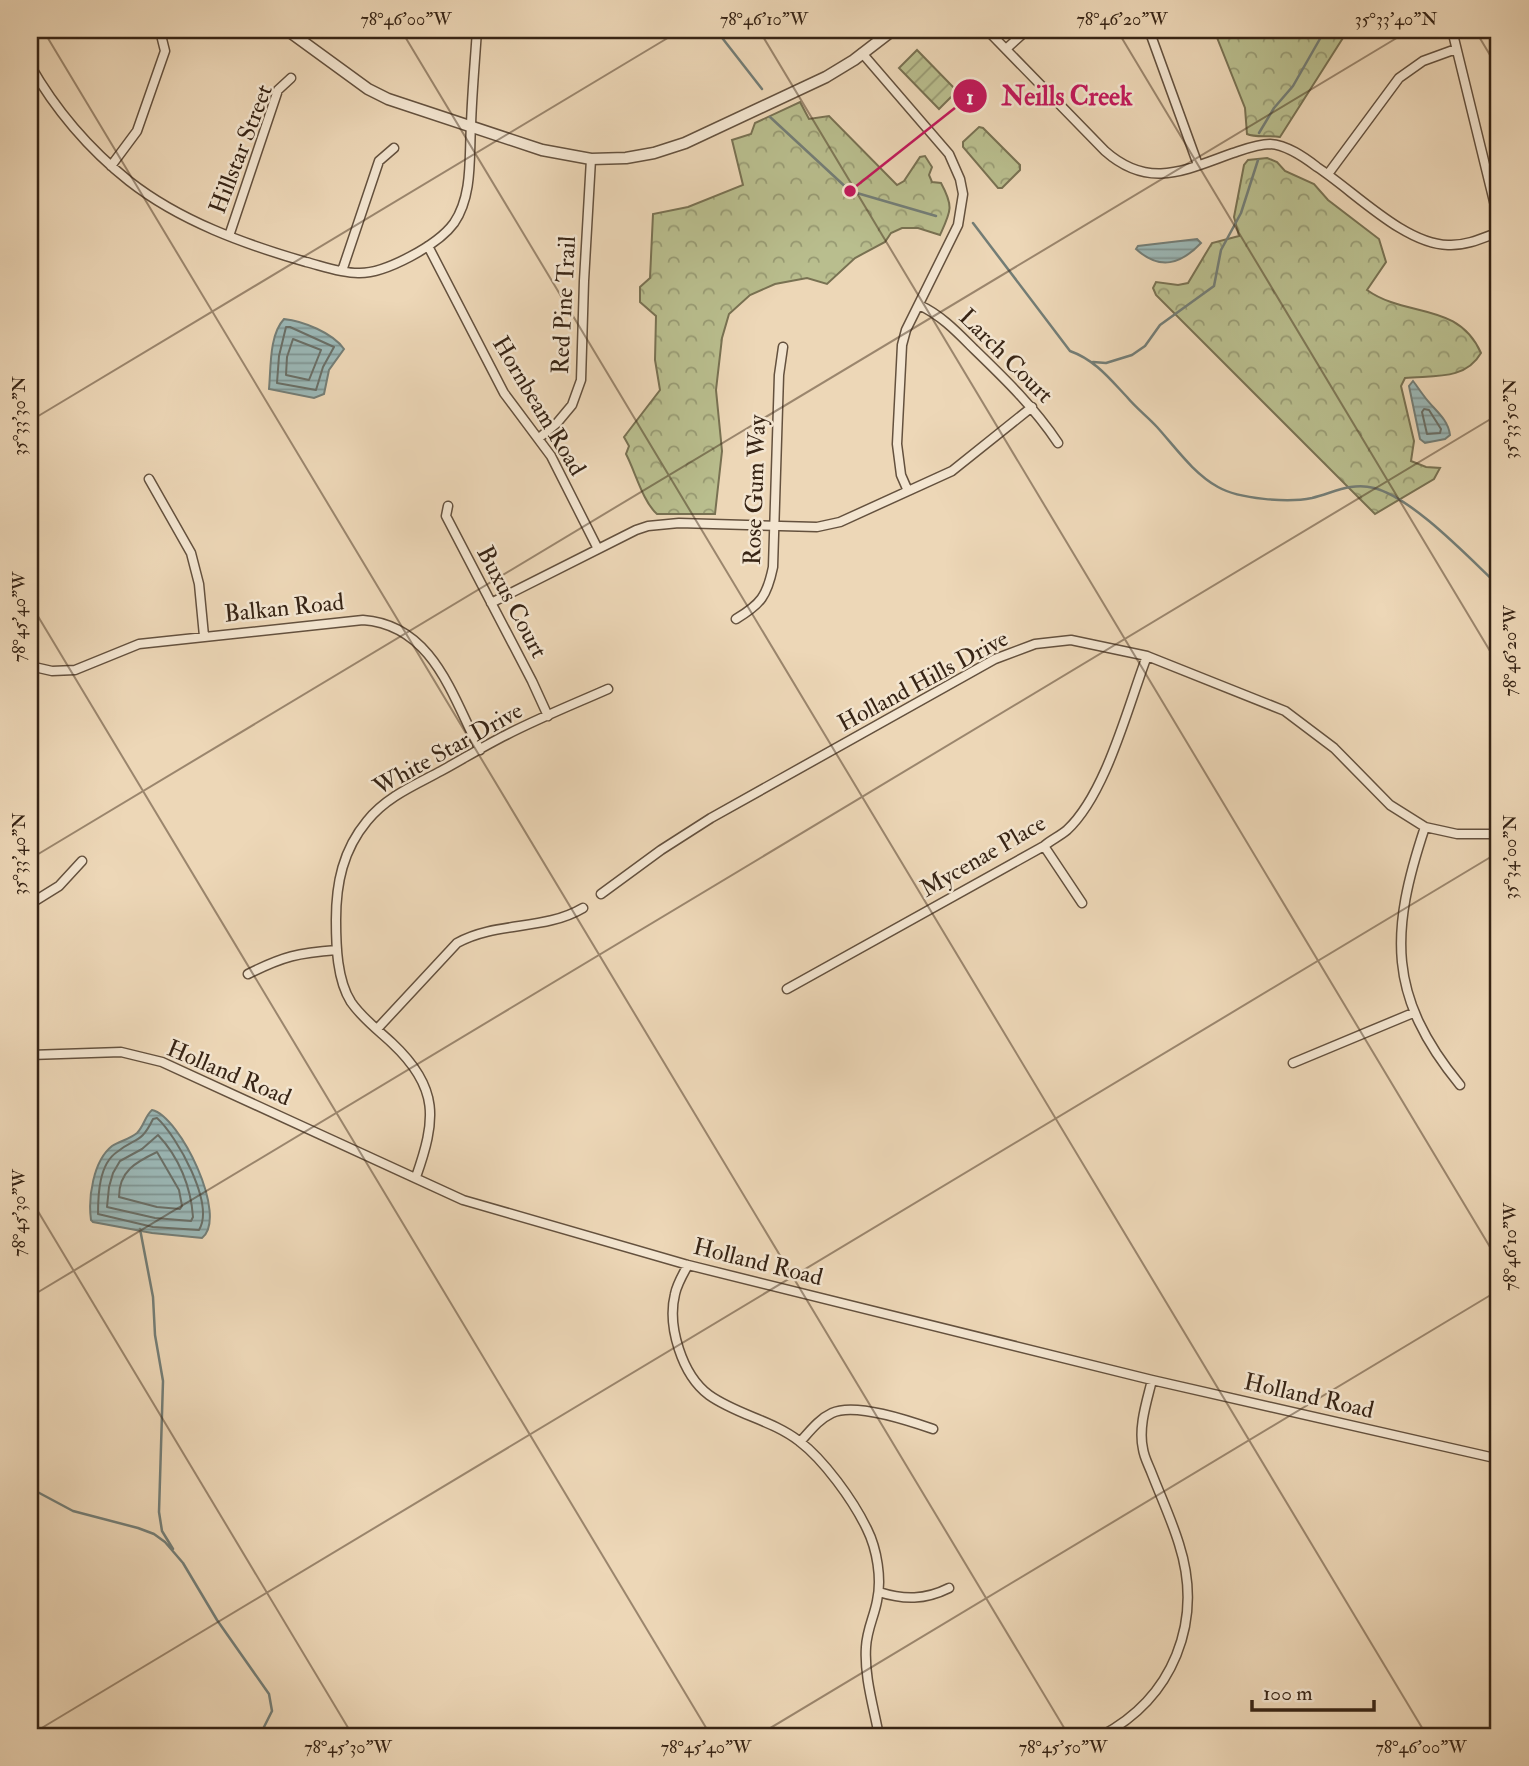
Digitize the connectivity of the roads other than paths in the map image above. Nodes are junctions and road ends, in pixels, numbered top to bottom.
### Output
1 (287, 30) edge
2 (477, 30) edge
3 (893, 30) edge
4 (987, 30) edge
5 (1027, 30) edge
6 (1149, 30) edge
7 (1452, 30) edge
8 (160, 31) edge
9 (1456, 48) junction
10 (1006, 50) junction
11 (862, 53) junction
12 (30, 65) edge
13 (291, 78) dead end
14 (470, 128) junction
15 (394, 148) dead end
16 (591, 159) junction
17 (1198, 165) junction
18 (111, 166) junction
19 (1328, 174) junction
20 (1499, 222) edge
21 (1499, 232) edge
22 (229, 236) junction
23 (428, 246) junction
24 (342, 271) junction
25 (919, 306) junction
26 (783, 347) dead end
27 (1032, 407) junction
28 (539, 438) junction
29 (1058, 443) dead end
30 (149, 479) dead end
31 (908, 491) junction
32 (448, 506) dead end
33 (775, 526) junction
34 (598, 549) junction
35 (491, 603) junction
36 (736, 619) dead end
37 (204, 636) junction
38 (1147, 656) junction
39 (30, 666) edge
40 (608, 689) dead end
41 (548, 716) junction
42 (480, 750) junction
43 (1425, 827) junction
44 (1499, 834) edge
45 (1044, 846) junction
46 (82, 861) dead end
47 (601, 894) dead end
48 (1082, 903) dead end
49 (30, 904) edge
50 (583, 908) dead end
51 (337, 950) junction
52 (248, 974) dead end
53 (787, 989) dead end
54 (1413, 1013) junction
55 (377, 1029) junction
56 (30, 1055) edge
57 (1293, 1063) dead end
58 (1460, 1085) dead end
59 (416, 1177) junction
60 (688, 1265) junction
61 (1152, 1380) junction
62 (933, 1429) dead end
63 (800, 1442) junction
64 (1499, 1459) edge
65 (949, 1588) dead end
66 (879, 1592) junction
67 (879, 1736) edge
68 (1101, 1736) edge

1 - 14 street
2 - 14 street
3 - 11 street
4 - 10 street
5 - 10 street
6 - 17 street
7 - 9 street
8 - 18 street
9 - 19 street
9 - 20 street
10 - 17 street
11 - 16 street
11 - 25 street
12 - 18 street
13 - 22 street, Hillstar Street
14 - 16 street
14 - 23 street
15 - 24 street
16 - 28 street, Red Pine Trail
17 - 19 street
18 - 22 street
19 - 21 street
22 - 24 street
23 - 24 street
23 - 28 street, Hornbeam Road
25 - 27 street, Larch Court
25 - 31 street
26 - 33 street, Rose Gum Way
27 - 29 street, Larch Court
27 - 31 street
28 - 34 street, Hornbeam Road
30 - 37 street
31 - 33 street
32 - 35 street, Buxus Court
33 - 34 street
33 - 36 street, Rose Gum Way
34 - 35 street
35 - 41 street, Buxus Court
37 - 39 street, Balkan Road
37 - 42 street, Balkan Road
38 - 43 street, Holland Hills Drive
38 - 45 street, Mycenae Place
38 - 47 street, Holland Hills Drive
40 - 41 street, White Star Drive
41 - 42 street, White Star Drive
42 - 51 street, White Star Drive
43 - 44 street, Holland Hills Drive
43 - 54 street
45 - 48 street
45 - 53 street, Mycenae Place
46 - 49 street
50 - 55 street
51 - 52 street
51 - 55 street, White Star Drive
54 - 57 street
54 - 58 street
55 - 59 street, White Star Drive
56 - 59 street, Holland Road
59 - 60 street, Holland Road
60 - 61 street, Holland Road
60 - 63 street
61 - 64 street, Holland Road
61 - 68 street
62 - 63 street
63 - 66 street
65 - 66 street
66 - 67 street

